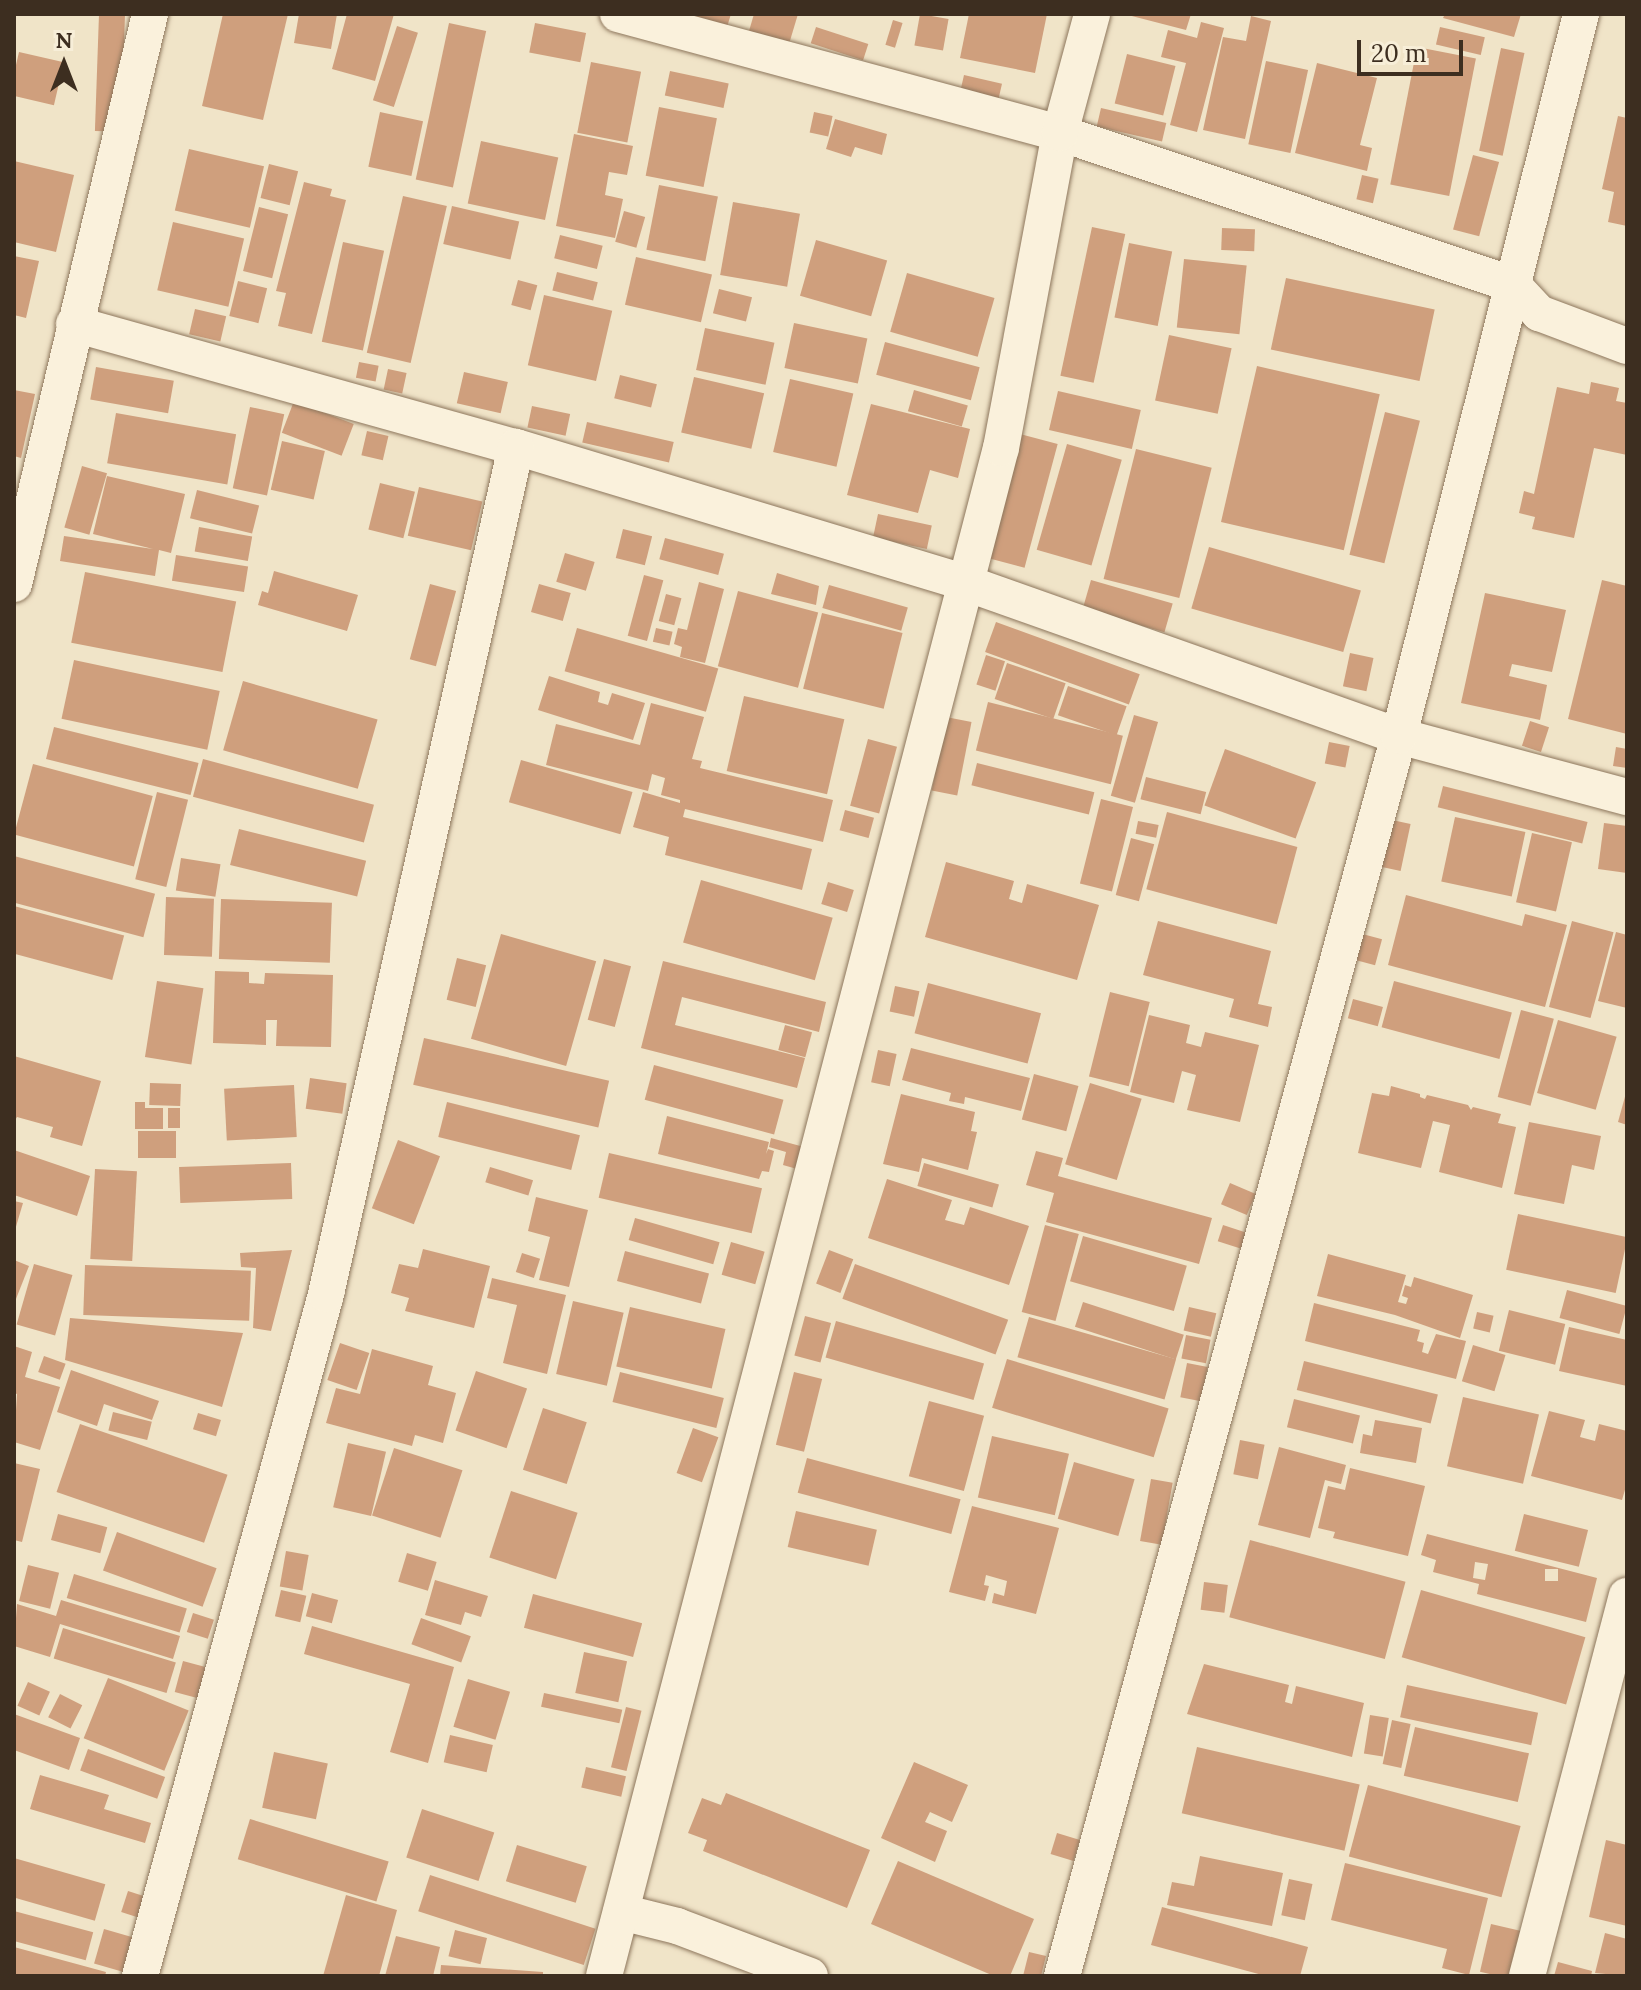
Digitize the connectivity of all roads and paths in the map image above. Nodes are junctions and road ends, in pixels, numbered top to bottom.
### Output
1 (150, 14) edge
2 (618, 14) edge
3 (1092, 14) edge
4 (1581, 14) edge
5 (1060, 133) junction
6 (1512, 284) junction
7 (74, 324) junction
8 (1627, 346) edge
9 (516, 447) junction
10 (966, 583) junction
11 (14, 584) edge
12 (1399, 736) junction
13 (1627, 797) edge
14 (1627, 1596) edge
15 (621, 1912) junction
16 (140, 1976) edge
17 (604, 1976) edge
18 (810, 1976) edge
19 (1062, 1976) edge
20 (1527, 1976) edge

1 - 7 street
2 - 5 street
3 - 5 street
4 - 6 street
5 - 6 street
5 - 10 street
6 - 8 street
6 - 12 street
7 - 9 street
7 - 11 street
9 - 10 street
9 - 16 street
10 - 12 street
10 - 15 street
12 - 13 street
12 - 19 street
14 - 20 street
15 - 17 street
15 - 18 street

